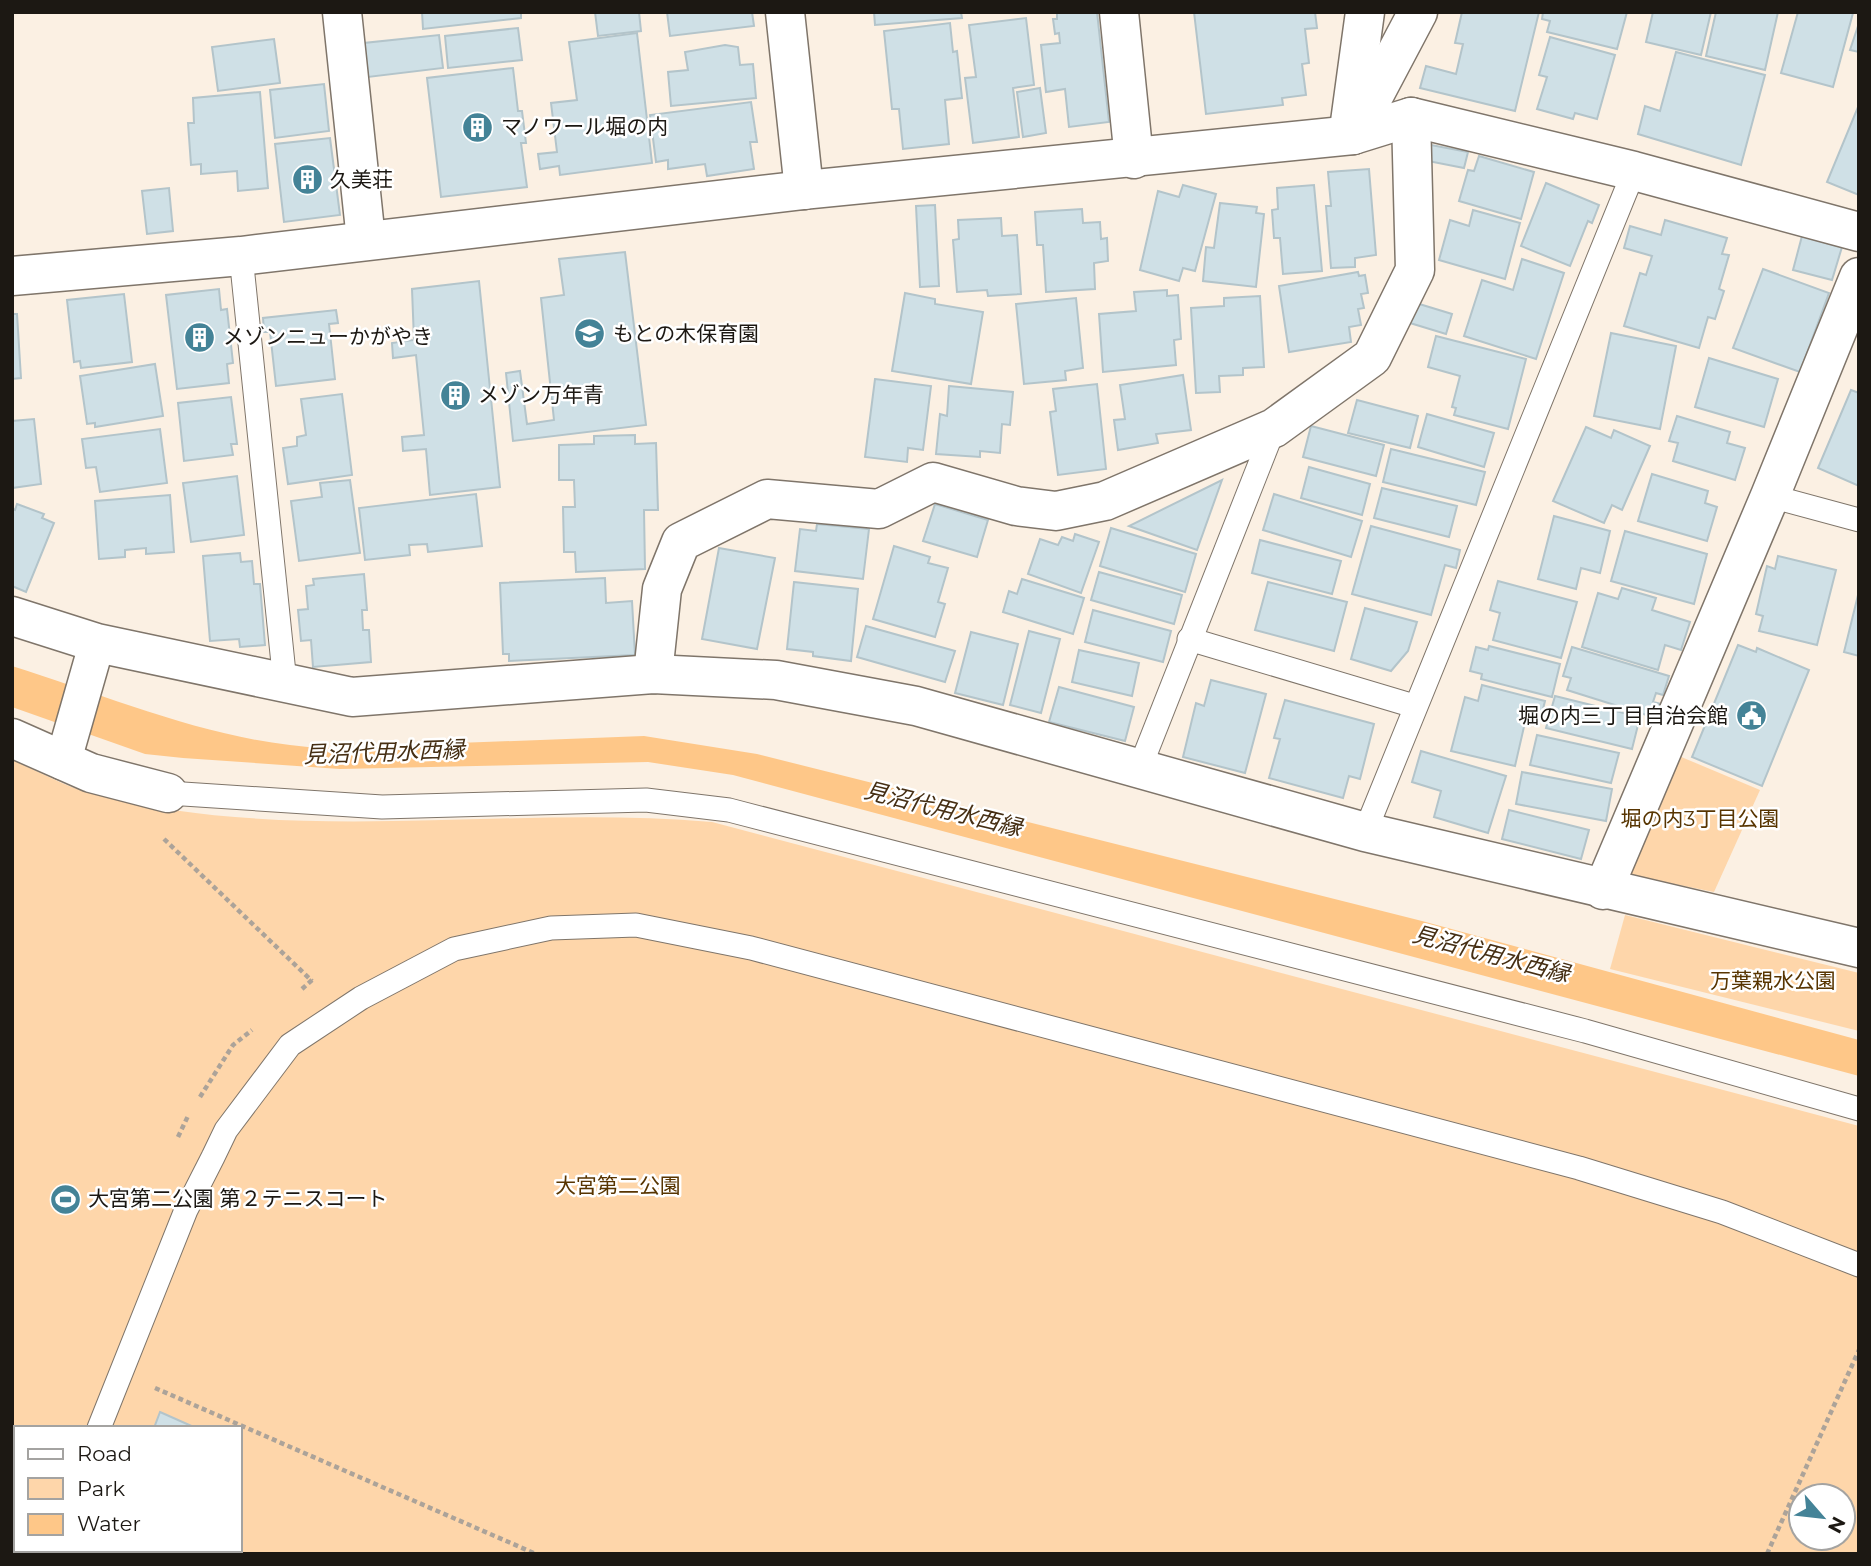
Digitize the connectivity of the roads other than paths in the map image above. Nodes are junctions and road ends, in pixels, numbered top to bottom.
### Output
1 (342, 12) edge
2 (785, 12) edge
3 (1119, 12) edge
4 (1365, 12) edge
5 (1418, 12) edge
6 (1411, 117) junction
7 (1351, 135) junction
8 (1134, 159) junction
9 (1634, 171) junction
10 (804, 190) junction
11 (1859, 232) edge
12 (366, 240) junction
13 (241, 256) junction
14 (12, 276) edge
15 (1859, 277) edge
16 (1274, 429) junction
17 (1770, 496) junction
18 (1859, 520) edge
19 (12, 616) edge
20 (1189, 639) junction
21 (97, 643) junction
22 (653, 674) junction
23 (285, 684) junction
24 (1414, 706) junction
25 (12, 738) edge
26 (63, 762) junction
27 (1139, 770) junction
28 (168, 793) joint
29 (1365, 832) junction
30 (1603, 890) junction
31 (1859, 948) edge
32 (1859, 1109) edge
33 (1859, 1265) edge
34 (100, 1426) edge

1 - 12 street
2 - 10 street
3 - 8 street
4 - 7 street
5 - 7 street
6 - 7 street
6 - 9 street
6 - 16 street
7 - 8 street
8 - 10 street
9 - 11 street
9 - 24 lane
10 - 12 street
12 - 13 street
13 - 14 street
13 - 23 lane
15 - 17 street
16 - 20 lane
16 - 22 street
17 - 18 lane
17 - 30 street
19 - 21 street
20 - 24 lane
20 - 27 lane
21 - 23 street
21 - 26 street
22 - 23 street
22 - 27 street
24 - 29 lane
25 - 26 street
26 - 28 street
27 - 29 street
28 - 32 lane
29 - 30 street
30 - 31 street
33 - 34 lane

